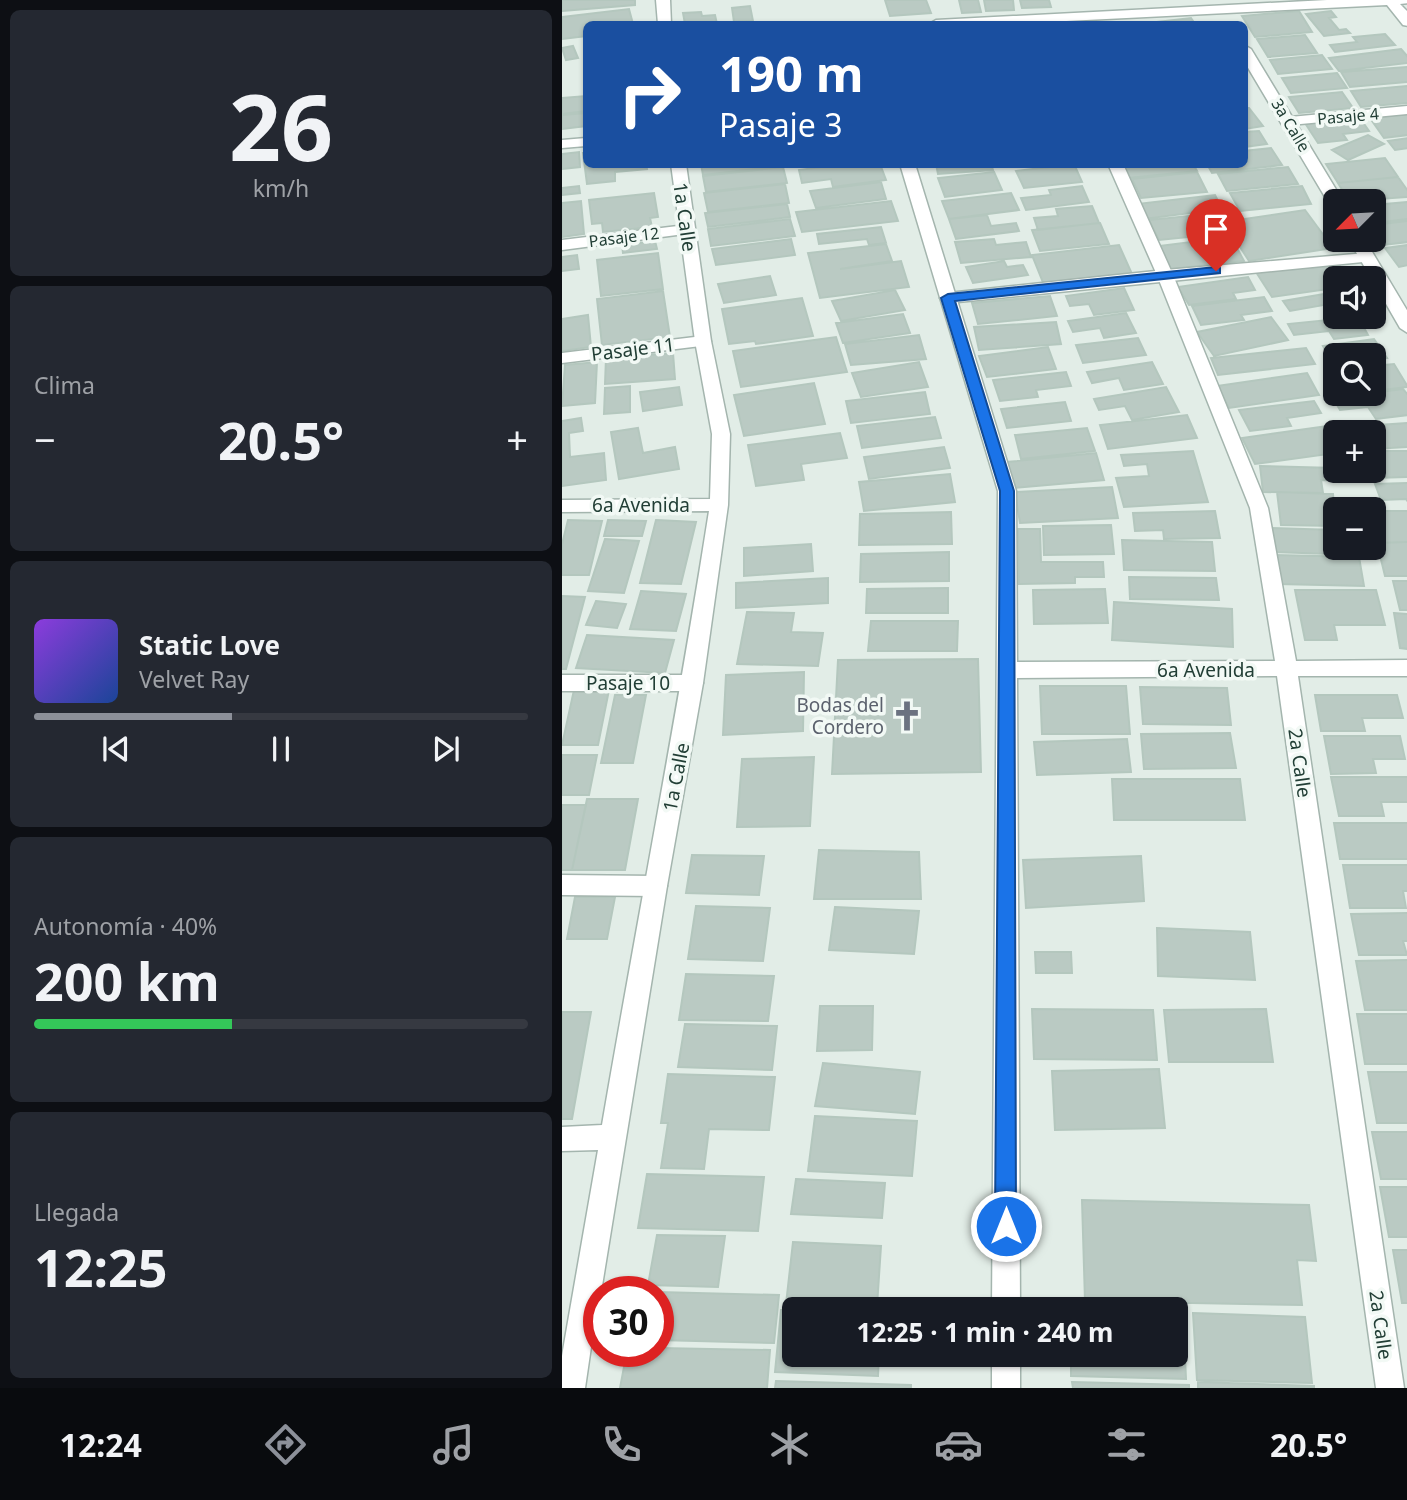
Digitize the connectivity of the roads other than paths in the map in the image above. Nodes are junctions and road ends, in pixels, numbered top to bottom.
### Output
1 (663, 0) edge
2 (1404, 0) edge
3 (1391, 1) edge
4 (1221, 11) junction
5 (665, 21) edge
6 (1050, 21) edge
7 (1227, 21) edge
8 (1407, 22) edge
9 (1248, 55) edge
10 (1407, 110) edge
11 (1290, 121) junction
12 (583, 142) edge
13 (562, 144) edge
14 (678, 168) edge
15 (908, 168) edge
16 (1117, 168) edge
17 (1329, 189) edge
18 (686, 230) junction
19 (562, 245) edge
20 (1364, 252) edge
21 (1367, 258) junction
22 (1165, 275) junction
23 (948, 298) junction
24 (1407, 328) edge
25 (703, 341) junction
26 (562, 358) edge
27 (720, 505) junction
28 (562, 506) edge
29 (1407, 668) edge
30 (1005, 670) junction
31 (1287, 670) junction
32 (562, 683) edge
33 (693, 683) junction
34 (562, 885) edge
35 (655, 886) junction
36 (614, 1137) junction
37 (562, 1139) edge
38 (1006, 1297) edge
39 (1006, 1367) edge
40 (571, 1388) edge
41 (1006, 1388) edge
42 (1390, 1388) edge

1 - 5 street
2 - 3 street
3 - 4 street
3 - 8 street
4 - 6 street
4 - 7 street
9 - 11 street, 3a Calle
10 - 11 street, Pasaje 4
11 - 17 street, 3a Calle
12 - 13 street
14 - 18 street, 1a Calle
15 - 23 street
16 - 22 street, 2a Calle
18 - 19 street, Pasaje 12
18 - 25 street, 1a Calle
20 - 21 street
21 - 22 street
21 - 24 street
22 - 23 street
22 - 31 street, 2a Calle
23 - 30 street
25 - 26 street, Pasaje 11
25 - 27 street, 1a Calle
27 - 28 street, 6a Avenida
27 - 33 street, 1a Calle
29 - 31 street, 6a Avenida
30 - 31 street, 6a Avenida
30 - 38 street
31 - 42 street, 2a Calle
32 - 33 street, Pasaje 10
33 - 35 street, 1a Calle
34 - 35 street
35 - 36 street, 1a Calle
36 - 37 street
36 - 40 street, 1a Calle
39 - 41 street

